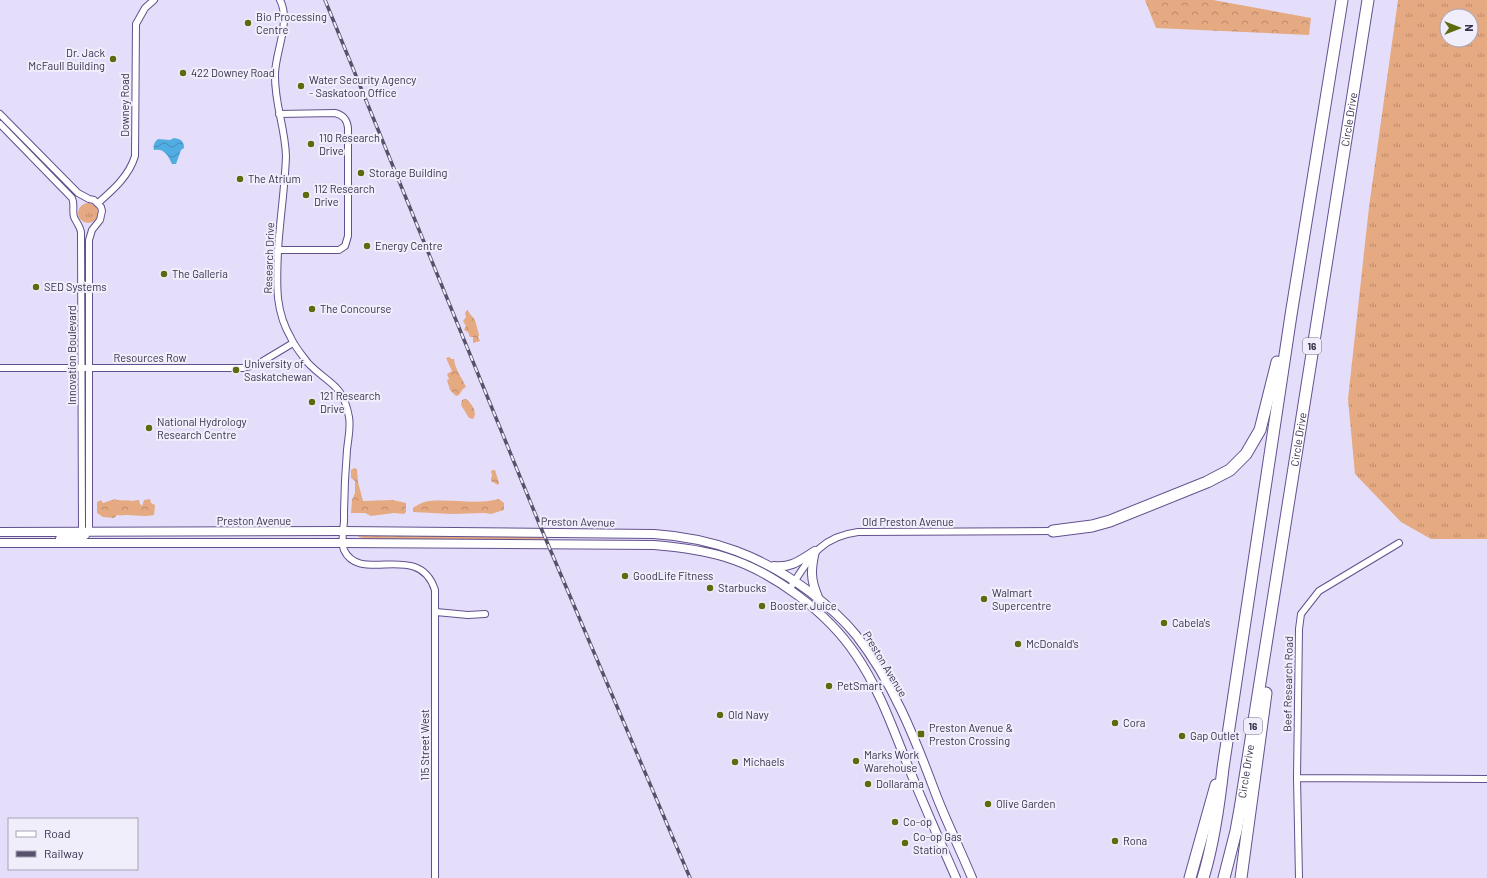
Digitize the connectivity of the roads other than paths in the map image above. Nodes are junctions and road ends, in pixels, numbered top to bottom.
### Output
1 (154, 0) edge
2 (280, 0) edge
3 (1342, 0) edge
4 (1368, 0) edge
5 (0, 114) edge
6 (279, 114) junction
7 (0, 124) edge
8 (89, 199) junction
9 (98, 203) junction
10 (74, 209) junction
11 (78, 223) junction
12 (94, 226) junction
13 (278, 250) junction
14 (1291, 315) junction
15 (293, 343) junction
16 (0, 368) edge
17 (82, 369) junction
18 (89, 369) junction
19 (82, 441) junction
20 (89, 441) junction
21 (343, 531) junction
22 (1052, 531) joint
23 (0, 532) edge
24 (85, 532) junction
25 (0, 543) edge
26 (343, 543) junction
27 (1399, 543) dead end
28 (19, 544) junction
29 (815, 551) junction
30 (771, 566) junction
31 (1278, 573) junction
32 (795, 580) junction
33 (789, 590) junction
34 (818, 598) junction
35 (436, 612) junction
36 (485, 614) dead end
37 (1223, 768) junction
38 (1297, 778) junction
39 (1487, 779) edge
40 (435, 878) edge
41 (956, 878) edge
42 (972, 878) edge
43 (1190, 878) edge
44 (1203, 878) edge
45 (1224, 878) edge
46 (1241, 878) edge
47 (1299, 878) edge

1 - 9 street, Downey Road
2 - 6 street, Research Drive
3 - 14 highway, Circle Drive / 16
4 - 31 highway, Circle Drive / 16
5 - 8 street
6 - 13 street, Research Drive
6 - 13 street
7 - 10 street, Innovation Boulevard
8 - 9 street
8 - 10 street
9 - 12 street, Innovation Boulevard
10 - 11 street, Innovation Boulevard
11 - 12 street
11 - 17 street, Innovation Boulevard
12 - 18 street, Innovation Boulevard
13 - 15 street, Research Drive
14 - 22 highway
14 - 37 highway, Circle Drive / 16
15 - 18 street, Resources Row
15 - 21 street, Research Drive
16 - 17 street, Resources Row
17 - 18 street, Resources Row
17 - 19 street, Innovation Boulevard
18 - 20 street, Innovation Boulevard
19 - 20 street
19 - 24 street, Innovation Boulevard
20 - 24 street, Innovation Boulevard
21 - 24 main road, Preston Avenue
21 - 26 street, Research Drive
21 - 30 main road, Preston Avenue
22 - 29 street, Old Preston Avenue
23 - 24 main road, Preston Avenue
24 - 28 main road
25 - 28 main road, Preston Avenue
26 - 28 main road, Preston Avenue
26 - 33 main road, Preston Avenue
26 - 35 street, 115 Street West
27 - 38 street, Beef Research Road
29 - 30 main road
29 - 32 street, Old Preston Avenue
29 - 34 main road
30 - 32 main road, Preston Avenue
31 - 45 highway, Circle Drive / 16
31 - 46 highway
32 - 33 street, Old Preston Avenue
32 - 34 main road, Preston Avenue
33 - 41 main road, Preston Avenue
34 - 42 main road, Preston Avenue
35 - 36 street
35 - 40 street, 115 Street West
37 - 43 highway
37 - 44 highway, Circle Drive / 16
38 - 39 street
38 - 47 street, Beef Research Road

